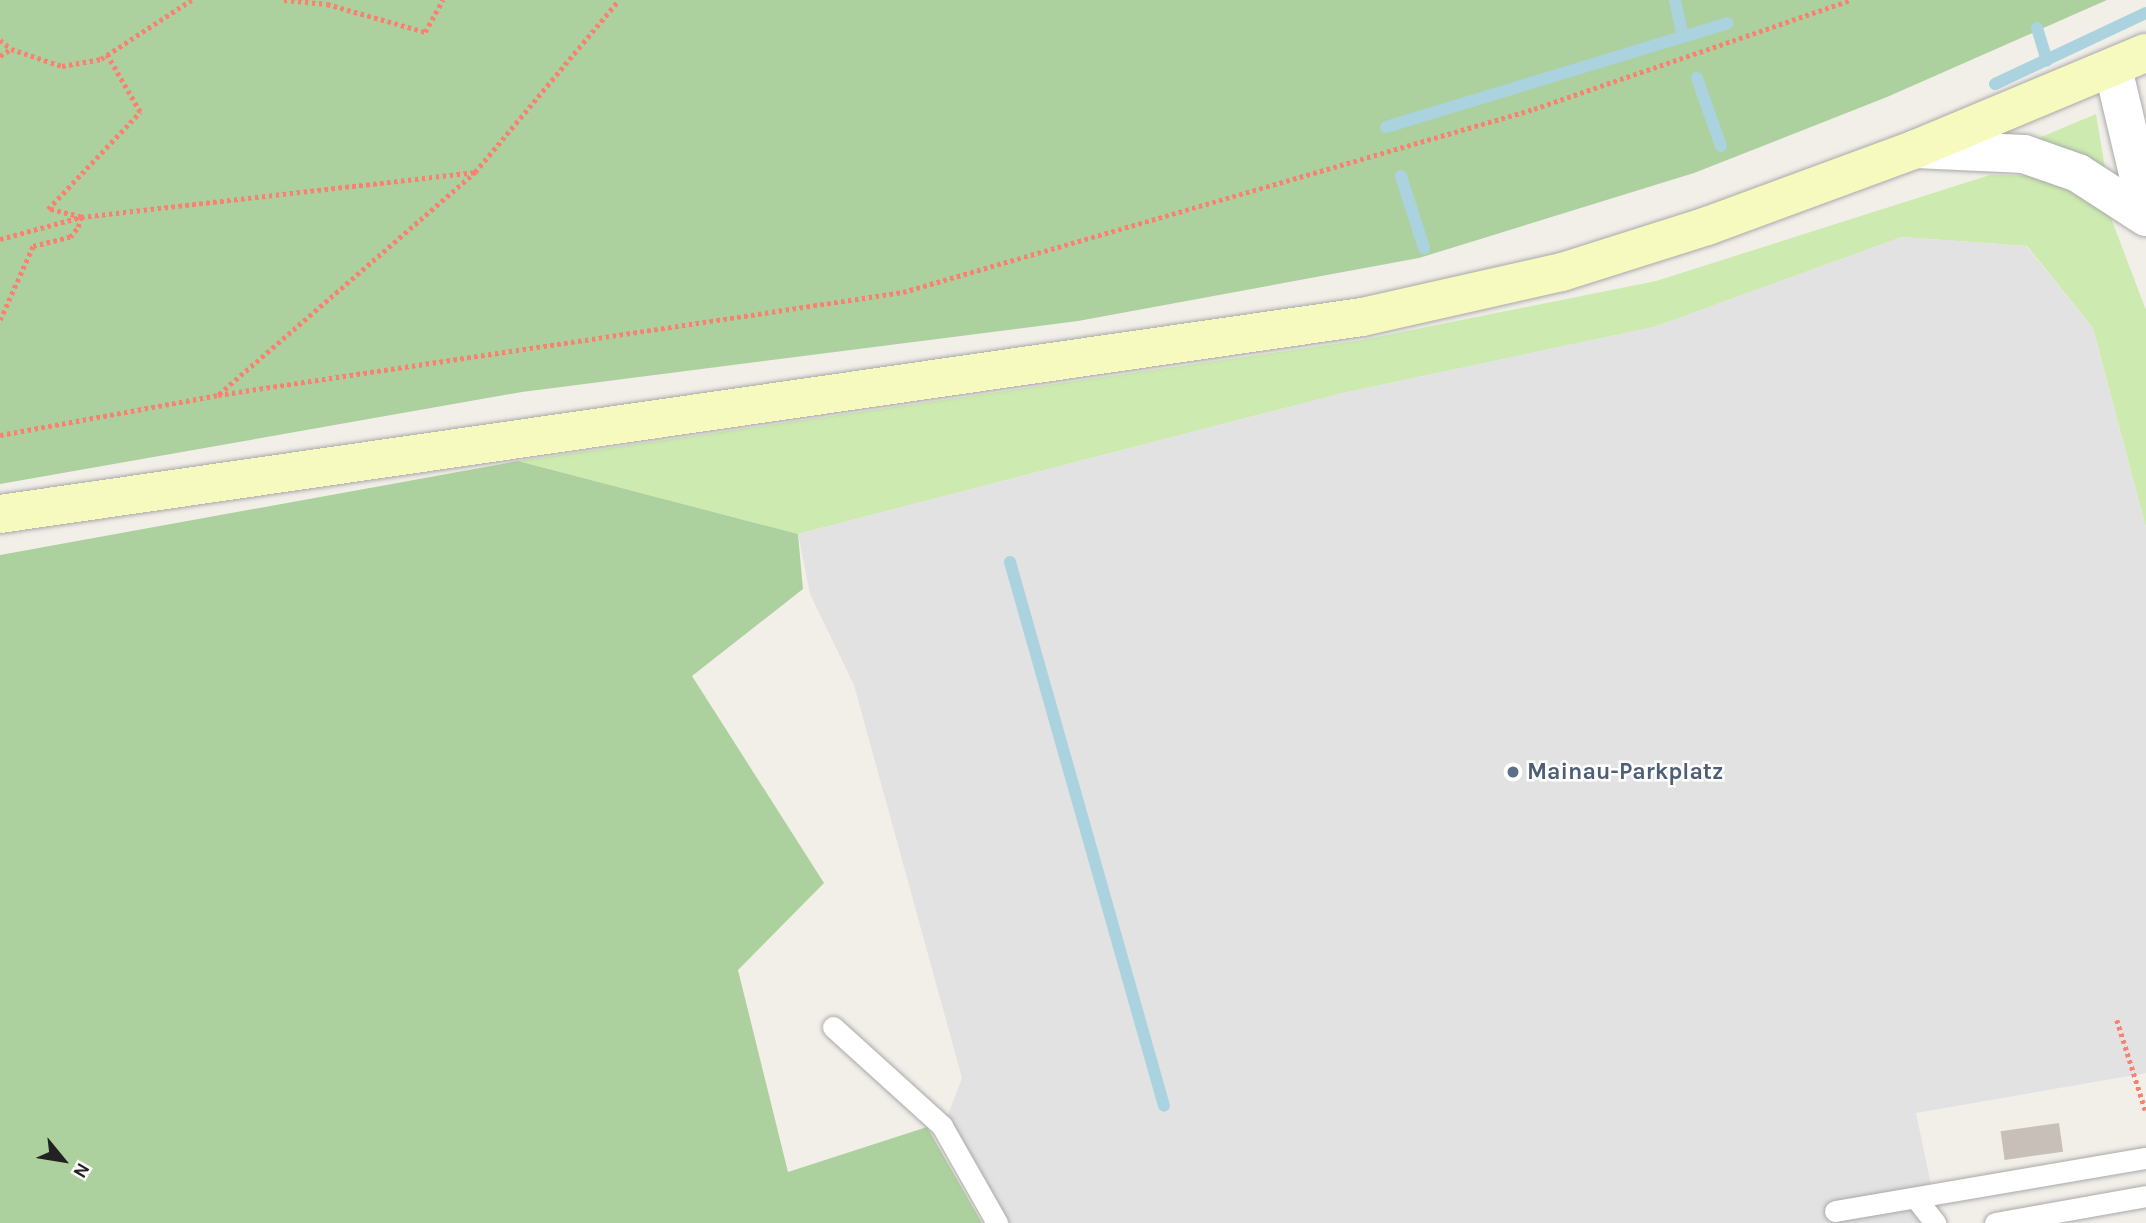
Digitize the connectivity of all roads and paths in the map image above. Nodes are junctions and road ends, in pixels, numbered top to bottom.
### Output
1 (191, 0) edge
2 (285, 0) edge
3 (443, 0) edge
4 (609, 0) edge
5 (619, 0) edge
6 (1851, 0) edge
7 (613, 7) junction
8 (0, 40) edge
9 (11, 49) junction
10 (107, 55) junction
11 (0, 56) edge
12 (2130, 61) edge
13 (1916, 149) junction
14 (475, 172) junction
15 (2146, 208) edge
16 (81, 217) junction
17 (2146, 217) edge
18 (0, 239) edge
19 (0, 320) edge
20 (218, 395) junction
21 (0, 435) edge
22 (0, 514) edge
23 (2117, 1020) dead end
24 (833, 1027) dead end
25 (2146, 1112) edge
26 (2146, 1158) edge
27 (2146, 1196) edge
28 (1918, 1201) junction
29 (1835, 1211) dead end
30 (997, 1223) edge
31 (1935, 1223) edge
32 (1995, 1223) edge

1 - 10 path
2 - 3 path
4 - 7 path
5 - 7 path
6 - 20 path
7 - 14 path
8 - 9 path
9 - 10 path
9 - 11 path
10 - 16 path
12 - 13 main road
12 - 15 street
13 - 17 street
13 - 22 main road
14 - 16 path
14 - 20 path
16 - 18 path
16 - 19 path
20 - 21 path
23 - 25 path
24 - 30 lane
26 - 28 lane
27 - 32 lane
28 - 29 lane
28 - 31 lane

